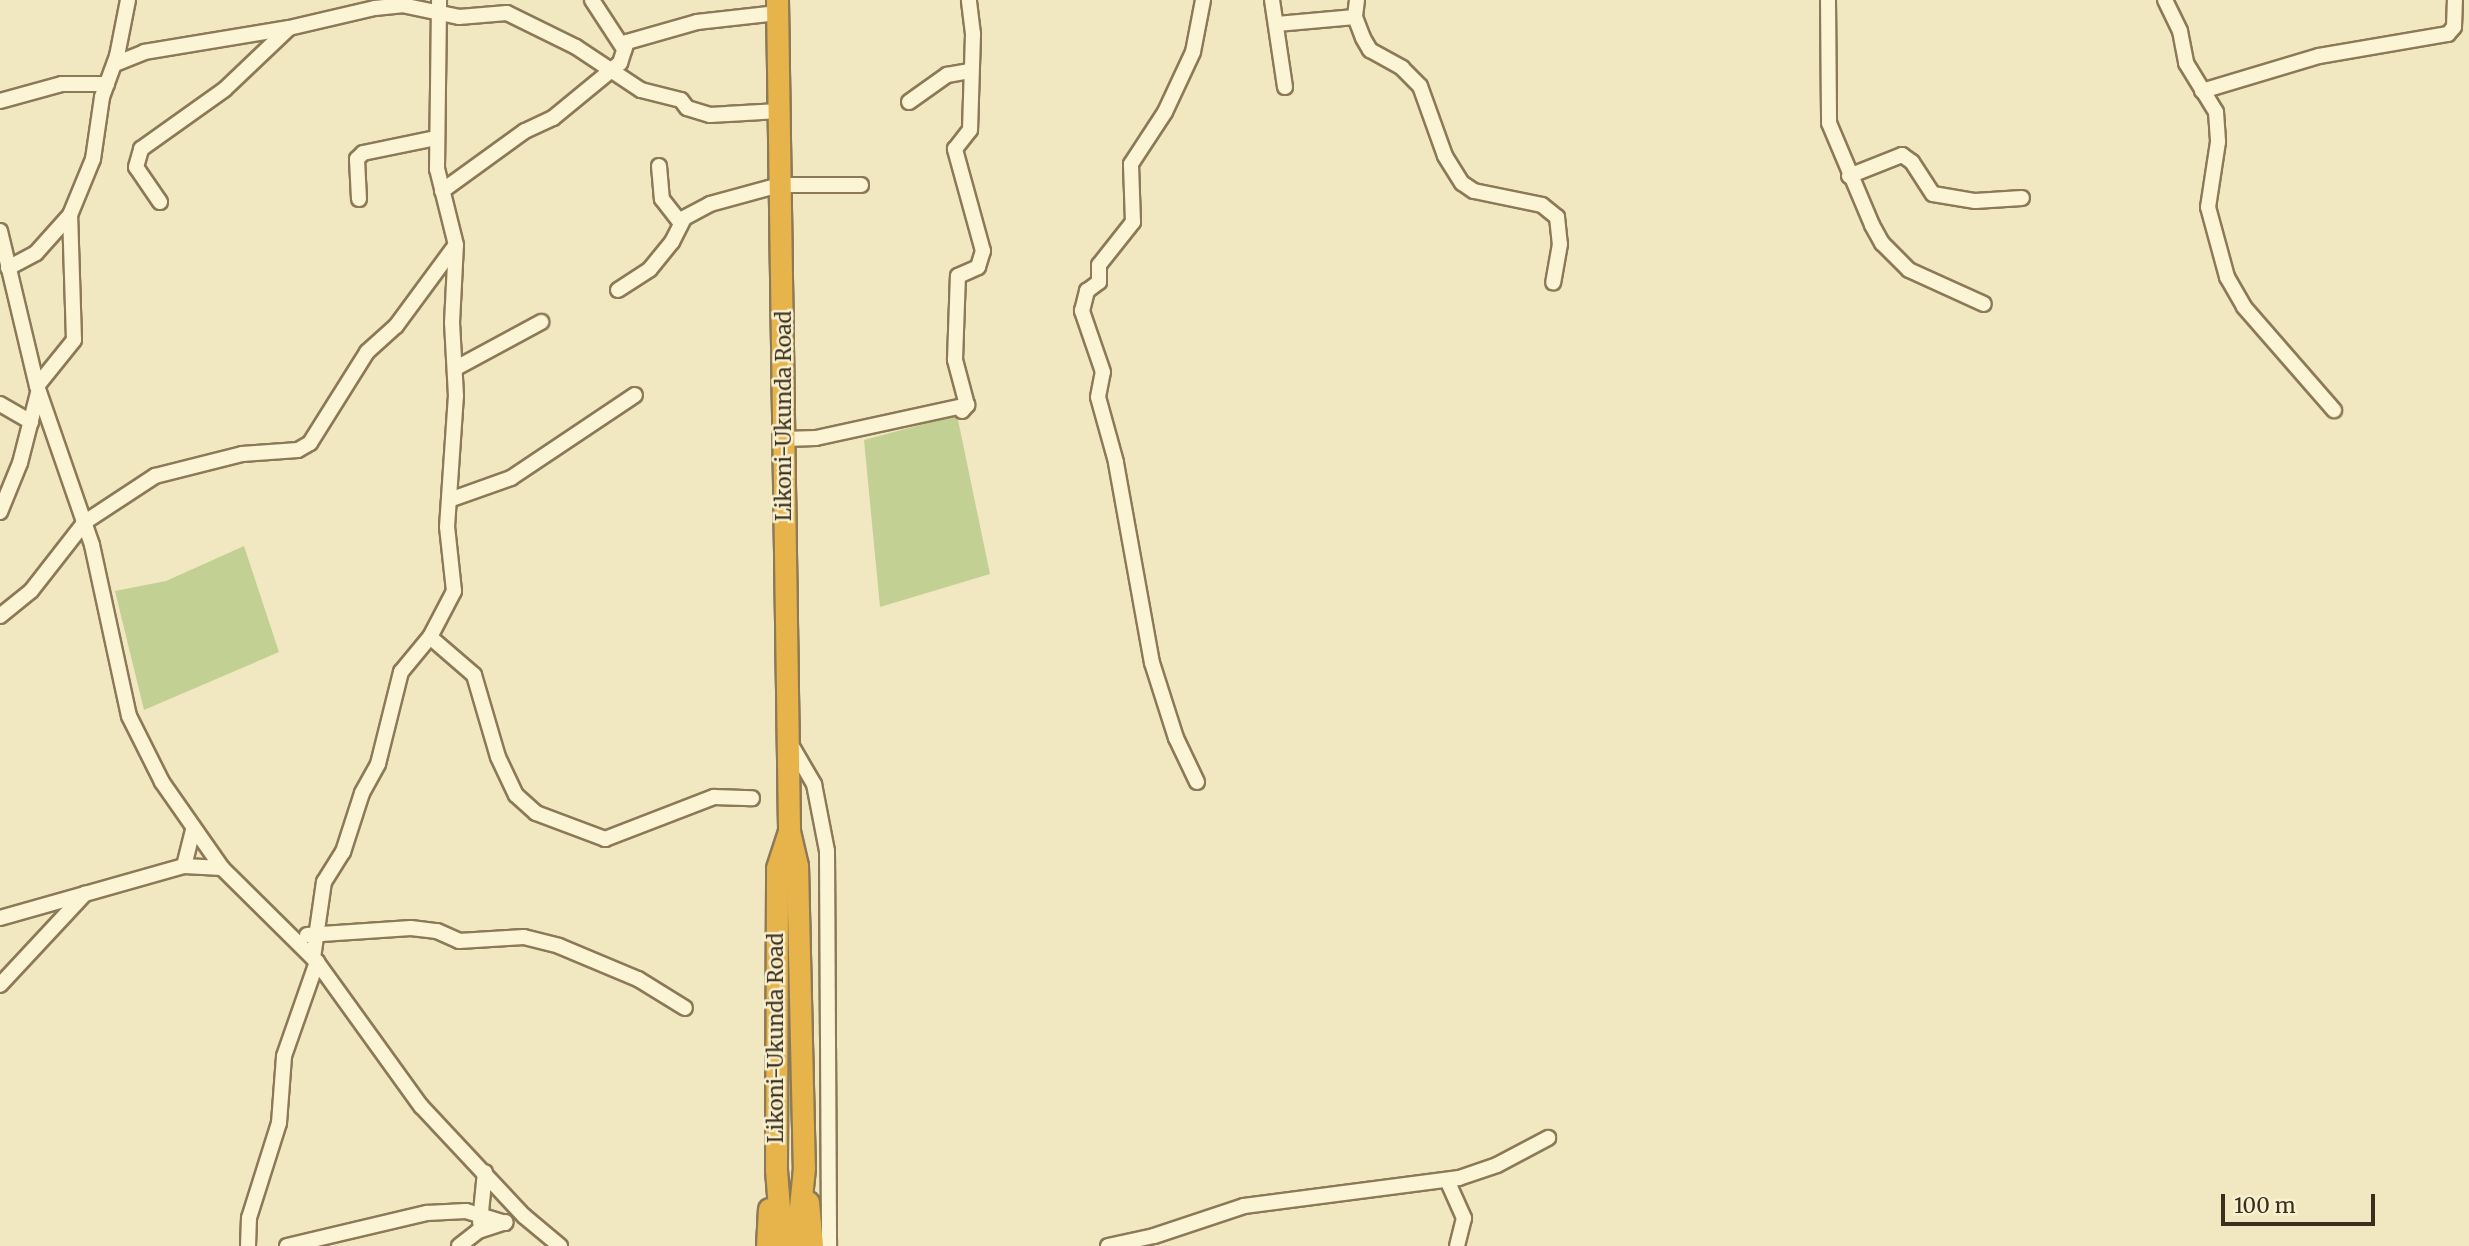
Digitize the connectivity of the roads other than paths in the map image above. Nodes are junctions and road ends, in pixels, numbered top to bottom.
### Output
1 (128, 0) edge
2 (592, 0) edge
3 (969, 0) edge
4 (1203, 0) edge
5 (1272, 0) edge
6 (1357, 0) edge
7 (1828, 0) edge
8 (2165, 0) edge
9 (2455, 0) edge
10 (438, 7) edge
11 (777, 7) edge
12 (1356, 17) junction
13 (1277, 24) junction
14 (289, 28) junction
15 (624, 49) junction
16 (115, 64) junction
17 (606, 70) junction
18 (970, 71) junction
19 (107, 84) junction
20 (1285, 87) dead end
21 (2202, 91) junction
22 (0, 101) edge
23 (909, 102) dead end
24 (779, 111) junction
25 (436, 138) junction
26 (660, 166) dead end
27 (1849, 176) junction
28 (780, 185) junction
29 (861, 185) dead end
30 (442, 191) junction
31 (2022, 198) dead end
32 (359, 199) dead end
33 (160, 202) dead end
34 (70, 215) junction
35 (680, 222) junction
36 (0, 231) edge
37 (456, 245) junction
38 (8, 268) junction
39 (1553, 282) dead end
40 (618, 290) dead end
41 (1984, 304) dead end
42 (541, 322) dead end
43 (456, 368) junction
44 (38, 389) junction
45 (635, 394) dead end
46 (0, 404) edge
47 (2334, 410) dead end
48 (31, 422) junction
49 (784, 439) junction
50 (452, 499) junction
51 (0, 512) edge
52 (85, 522) junction
53 (0, 616) edge
54 (430, 637) junction
55 (789, 742) junction
56 (1197, 782) dead end
57 (752, 798) dead end
58 (193, 829) junction
59 (789, 831) junction
60 (184, 866) junction
61 (222, 868) junction
62 (86, 893) junction
63 (0, 918) edge
64 (315, 933) junction
65 (293, 938) junction
66 (315, 960) junction
67 (0, 985) edge
68 (685, 1008) dead end
69 (1548, 1138) dead end
70 (485, 1172) junction
71 (1447, 1180) junction
72 (481, 1215) junction
73 (524, 1216) junction
74 (505, 1223) junction
75 (478, 1231) junction
76 (1157, 1241) edge
77 (789, 1243) edge
78 (248, 1246) edge
79 (287, 1246) edge
80 (459, 1246) edge
81 (560, 1246) edge
82 (829, 1246) edge
83 (1108, 1246) edge
84 (1457, 1246) edge

1 - 16 street
2 - 15 street
3 - 18 street
4 - 56 street
5 - 13 street
6 - 12 street
7 - 27 street
8 - 21 street
9 - 21 street
10 - 14 street
10 - 17 street
10 - 25 street
11 - 15 street
11 - 24 highway, Likoni-Ukunda Road
12 - 13 street
12 - 39 street
13 - 20 street
14 - 16 street
14 - 33 street
15 - 17 street
16 - 19 street
17 - 24 street
17 - 30 street
18 - 23 street
18 - 49 street
19 - 22 street
19 - 34 street
21 - 47 street
24 - 28 highway, Likoni-Ukunda Road
25 - 30 street
25 - 32 street
26 - 35 street
27 - 31 street
27 - 41 street
28 - 29 street
28 - 35 street
28 - 49 highway, Likoni-Ukunda Road
30 - 37 street
34 - 38 street
34 - 44 street
35 - 40 street
36 - 38 street
37 - 43 street
37 - 52 street
38 - 44 street
42 - 43 street
43 - 50 street
44 - 48 street
44 - 52 street
45 - 50 street
46 - 48 street
48 - 51 street
49 - 55 highway, Likoni-Ukunda Road
50 - 54 street
52 - 53 street
52 - 58 street
54 - 57 street
54 - 64 street
55 - 59 highway, Likoni-Ukunda Road
55 - 82 street
58 - 60 street
58 - 61 street
59 - 77 highway, Likoni-Ukunda Road
59 - 77 highway, Likoni-Ukunda Road
60 - 61 street
60 - 62 street
61 - 65 street
62 - 63 street
62 - 67 street
64 - 65 street
64 - 66 street
64 - 68 street
65 - 66 street
66 - 70 street
66 - 78 street
69 - 71 street
70 - 72 street
70 - 73 street
71 - 76 street
71 - 84 street
72 - 74 street
72 - 75 street
72 - 79 street
73 - 74 street
73 - 81 street
74 - 75 street
75 - 80 street
76 - 83 street

